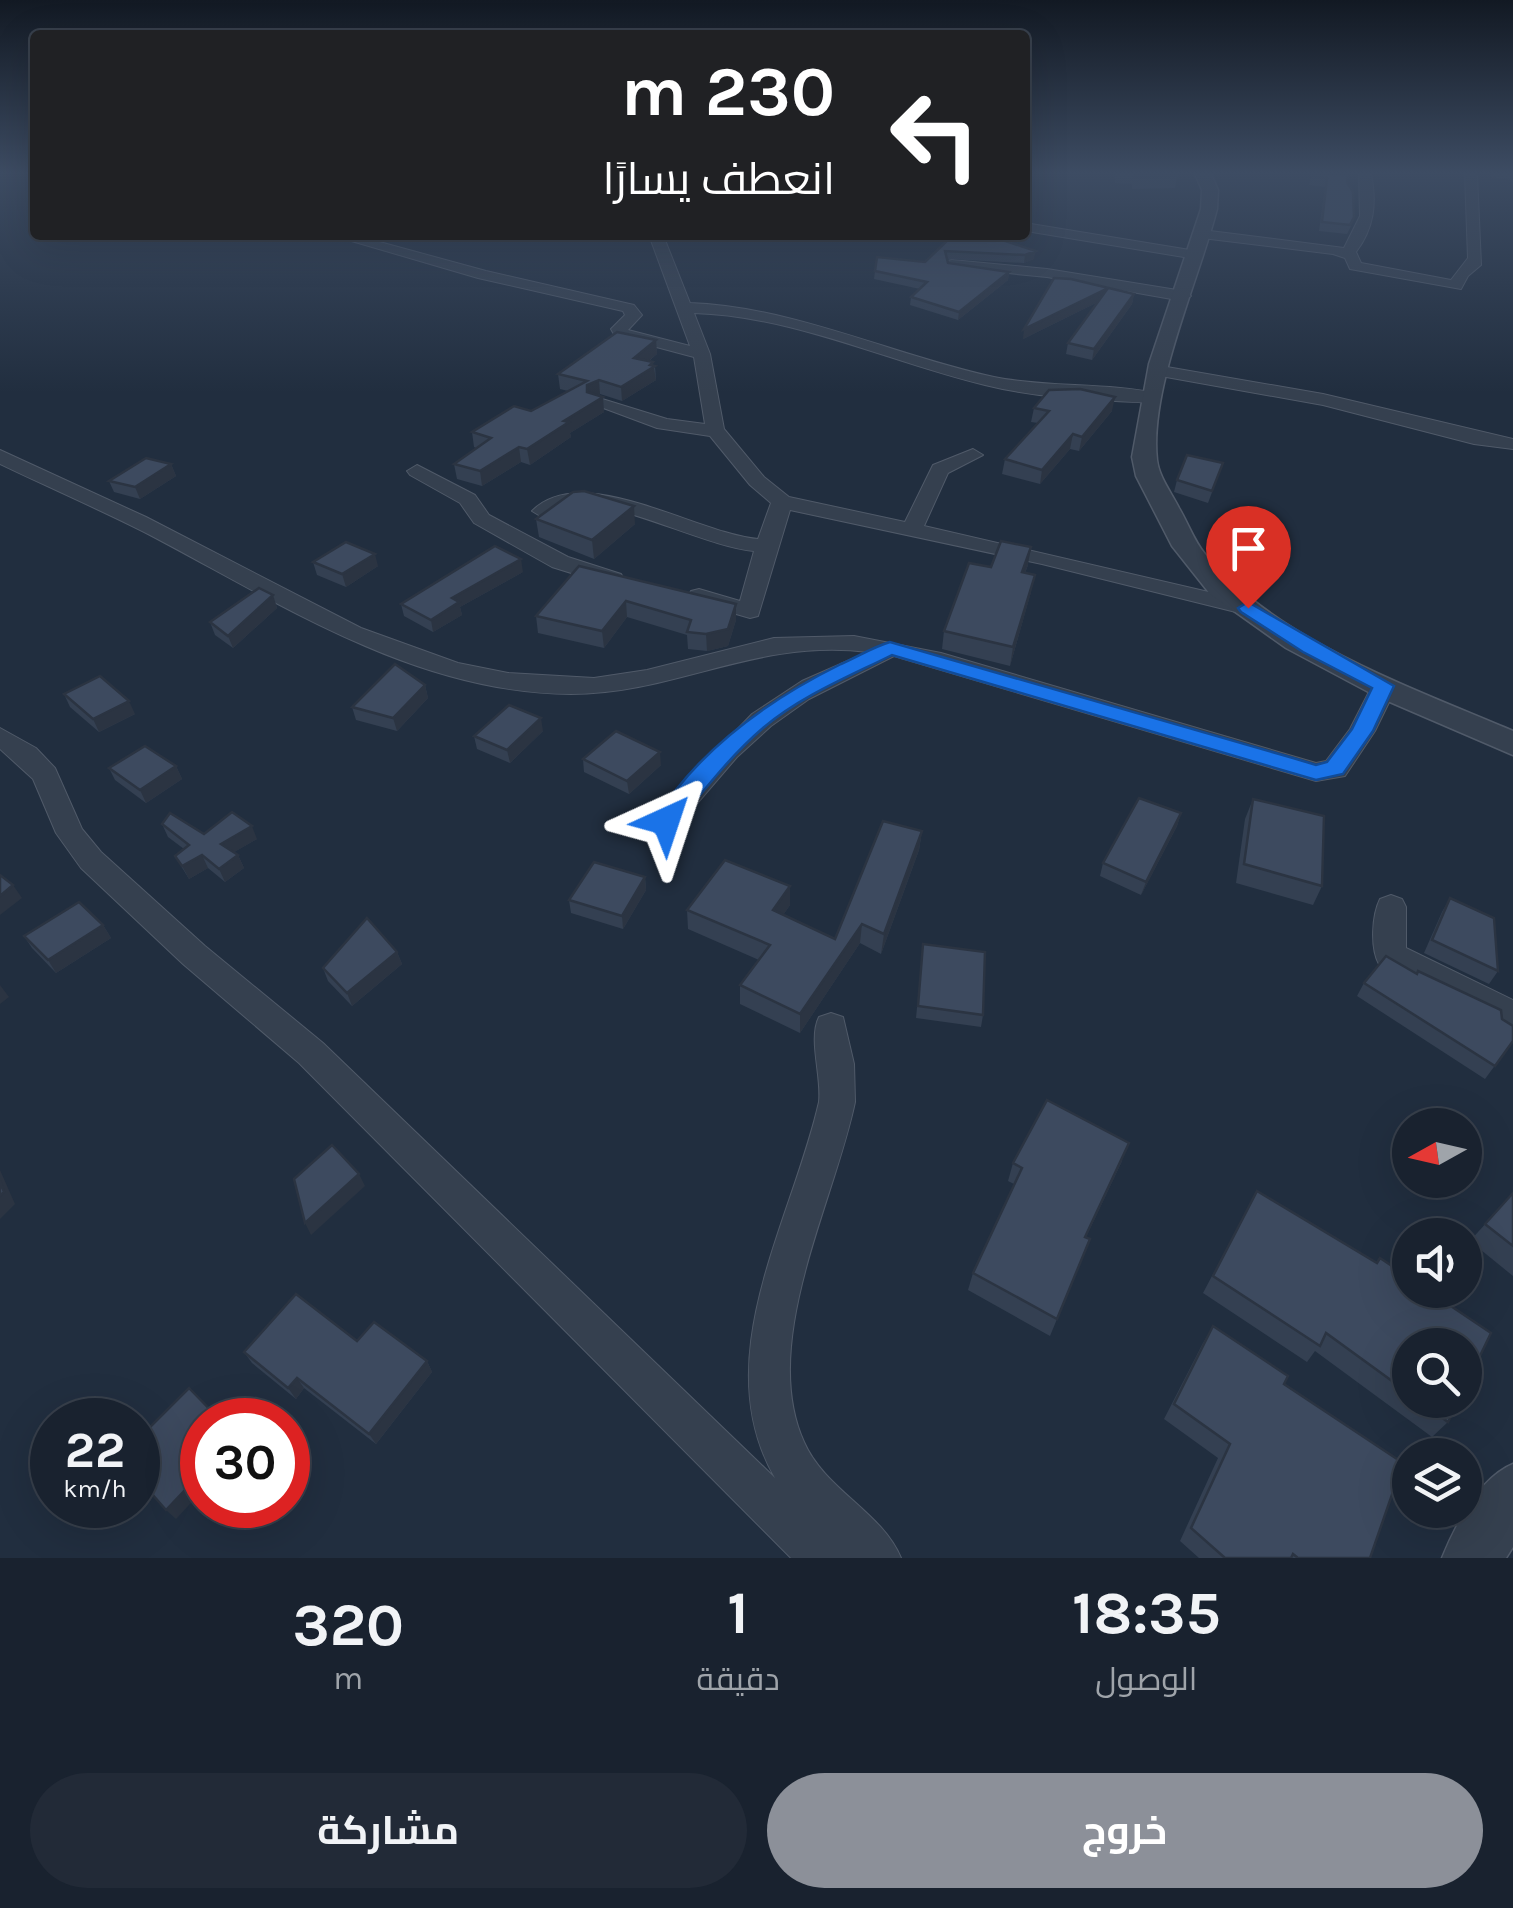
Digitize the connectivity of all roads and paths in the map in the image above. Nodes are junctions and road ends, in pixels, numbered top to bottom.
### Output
1 (380, 247) edge
2 (661, 247) edge
3 (1198, 247) edge
4 (1231, 247) edge
5 (1352, 247) edge
6 (1474, 247) edge
7 (1348, 253) junction
8 (952, 264) edge
9 (1182, 296) junction
10 (686, 308) junction
11 (702, 354) junction
12 (1160, 371) junction
13 (1154, 398) junction
14 (599, 403) edge
15 (716, 431) junction
16 (1509, 444) dead end
17 (973, 455) dead end
18 (0, 456) edge
19 (417, 472) dead end
20 (782, 502) junction
21 (542, 511) edge
22 (911, 530) junction
23 (768, 546) junction
24 (633, 581) edge
25 (678, 591) edge
26 (1248, 608) junction
27 (890, 648) junction
28 (1384, 686) junction
29 (0, 737) edge
30 (1513, 744) edge
31 (666, 821) dead end
32 (1391, 907) dead end
33 (1513, 1015) edge
34 (832, 1026) dead end
35 (1513, 1493) edge
36 (824, 1558) edge
37 (878, 1558) edge
38 (1472, 1558) edge

1 - 11 street
2 - 10 street
3 - 9 street
4 - 7 street
5 - 7 street
6 - 7 street
8 - 9 street
9 - 12 street
10 - 11 street
10 - 13 street
11 - 15 street
12 - 13 street
12 - 16 street
13 - 26 street
14 - 15 street
15 - 20 street
17 - 22 street
18 - 27 street
19 - 24 street
20 - 22 street
20 - 23 street
21 - 23 street
22 - 26 street
23 - 25 street
26 - 28 street
27 - 28 street
27 - 31 street
28 - 30 street
29 - 36 street
32 - 33 street
34 - 37 street
35 - 38 street

